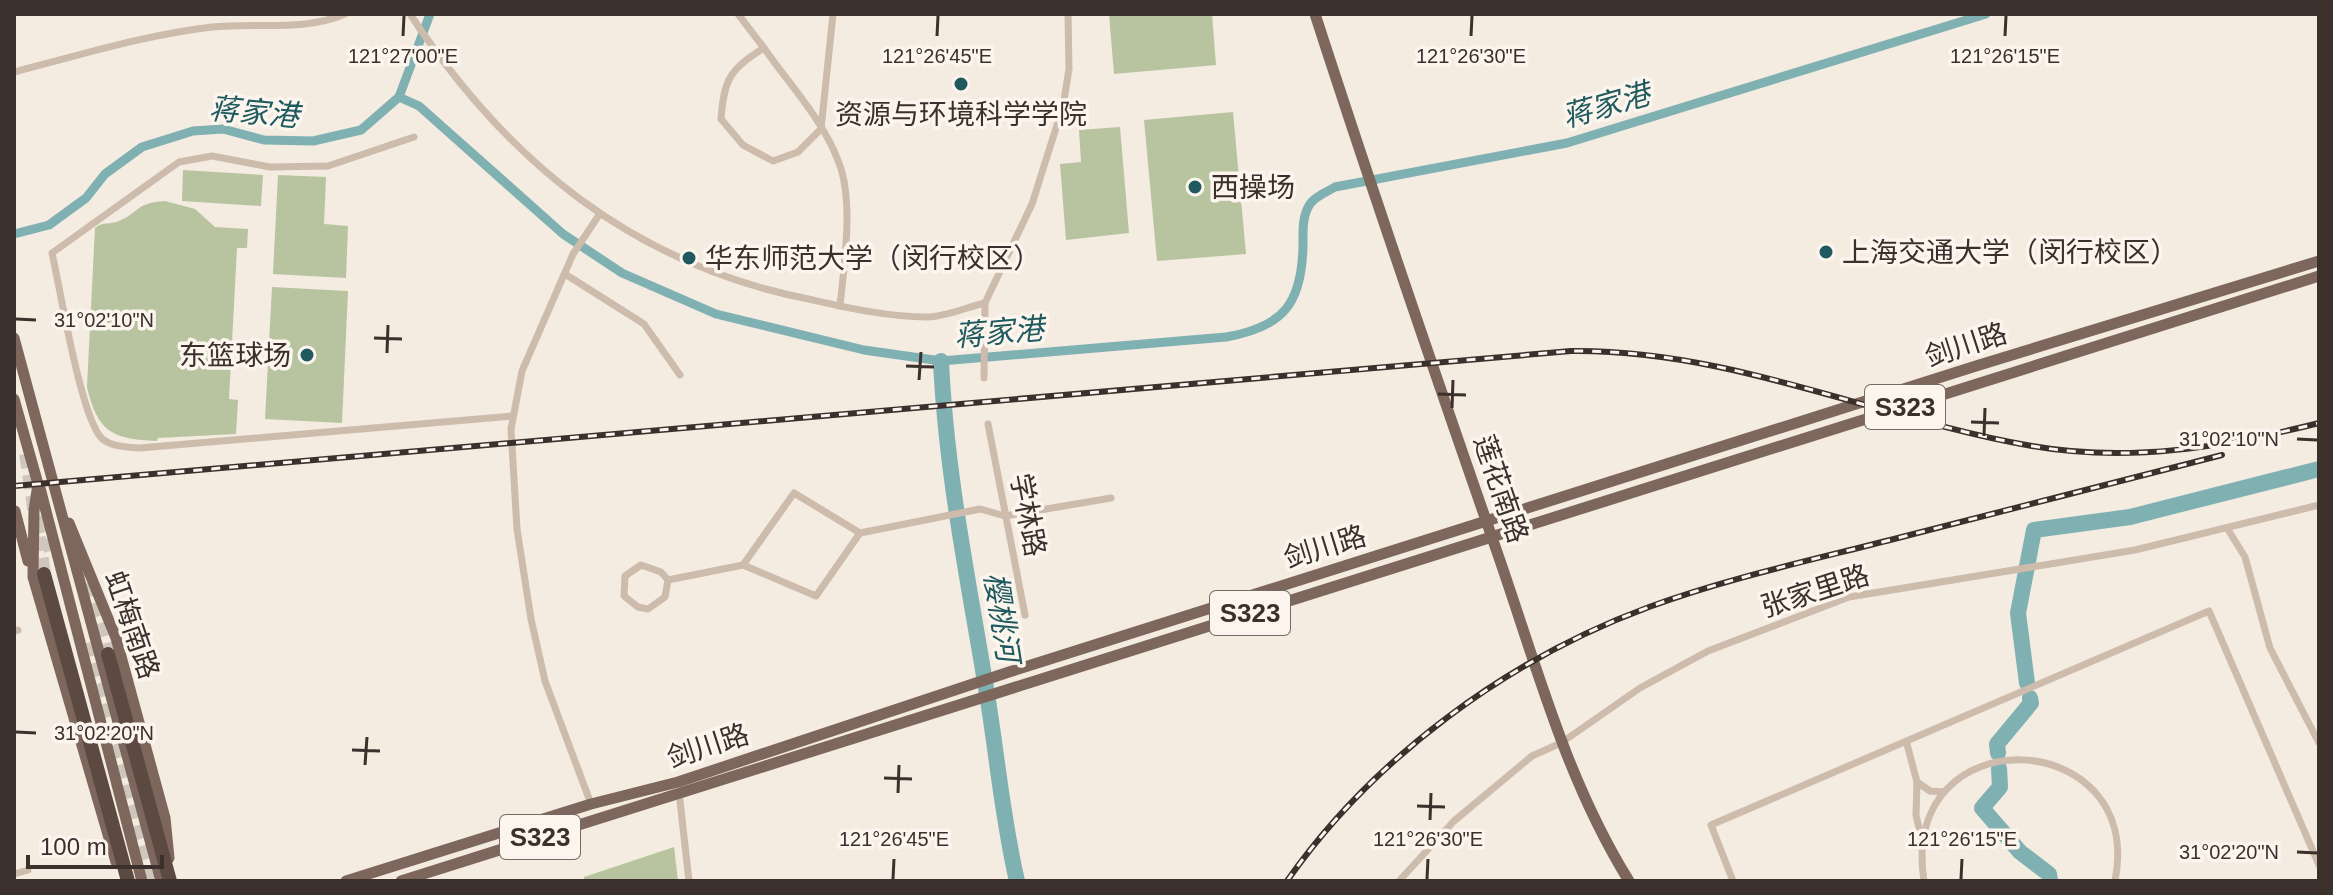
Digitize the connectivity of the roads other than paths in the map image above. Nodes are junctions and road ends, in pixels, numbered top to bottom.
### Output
1 (345, 14) edge
2 (410, 14) edge
3 (738, 14) edge
4 (833, 14) edge
5 (1068, 14) edge
6 (1315, 14) edge
7 (764, 48) junction
8 (14, 72) edge
9 (821, 129) junction
10 (414, 137) dead end
11 (599, 215) junction
12 (2319, 261) edge
13 (565, 274) junction
14 (2319, 276) edge
15 (985, 303) junction
16 (840, 306) junction
17 (14, 338) edge
18 (680, 375) dead end
19 (984, 378) dead end
20 (14, 399) edge
21 (512, 416) junction
22 (988, 424) dead end
23 (53, 482) junction
24 (38, 484) junction
25 (1111, 498) dead end
26 (2319, 505) edge
27 (15, 511) edge
28 (1005, 516) junction
29 (1487, 522) junction
30 (2227, 528) junction
31 (860, 533) junction
32 (1492, 537) junction
33 (743, 565) junction
34 (38, 576) junction
35 (668, 580) junction
36 (1025, 615) dead end
37 (108, 654) tunnel mouth
38 (1561, 743) junction
39 (2319, 743) edge
40 (1907, 744) junction
41 (1917, 782) junction
42 (678, 788) junction
43 (1944, 792) junction
44 (591, 804) junction
45 (1922, 843) junction
46 (121, 848) junction
47 (2319, 865) edge
48 (28, 870) dead end
49 (14, 874) edge
50 (125, 881) edge
51 (135, 881) edge
52 (142, 881) edge
53 (161, 881) edge
54 (171, 881) edge
55 (346, 881) edge
56 (401, 881) edge
57 (689, 881) edge
58 (1399, 881) edge
59 (1629, 881) edge
60 (1733, 881) edge
61 (1924, 881) edge
62 (2115, 881) edge

1 - 8 street
2 - 11 street
3 - 7 street
4 - 9 street
5 - 15 street
6 - 29 main road, 莲花南路
7 - 9 street
7 - 9 street
9 - 16 street
10 - 21 street
11 - 13 street
11 - 16 street
12 - 29 main road, 剑川路
13 - 18 street
13 - 21 street
14 - 32 main road, 剑川路 / S323
15 - 16 street
15 - 19 street
17 - 23 main road, 虹梅南路
20 - 24 main road, 虹梅南路
21 - 44 street
22 - 28 street, 学林路
23 - 53 main road, 虹梅南路
23 - 54 main road, 虹梅南路
24 - 34 main road, 虹梅南路
24 - 52 main road, 虹梅南路
25 - 28 street
26 - 30 street, 张家里路
27 - 34 main road
28 - 31 street
28 - 36 street, 学林路
29 - 32 main road, 莲花南路
29 - 42 main road, 剑川路
30 - 38 street, 张家里路
30 - 39 street
31 - 33 street
31 - 33 street
32 - 38 main road, 莲花南路
32 - 42 main road, 剑川路 / S323
33 - 35 street
34 - 46 highway
34 - 50 main road, 虹梅南路
35 - 35 street
37 - 54 highway
38 - 58 street, 张家里路
38 - 59 main road, 莲花南路
40 - 41 street
40 - 47 street
40 - 60 street
41 - 43 street
41 - 45 street
42 - 44 main road, 剑川路
42 - 56 main road, 剑川路 / S323
42 - 57 street
43 - 45 street
43 - 62 street
44 - 55 main road, 剑川路
45 - 61 street
46 - 50 highway
46 - 51 highway
48 - 49 street

